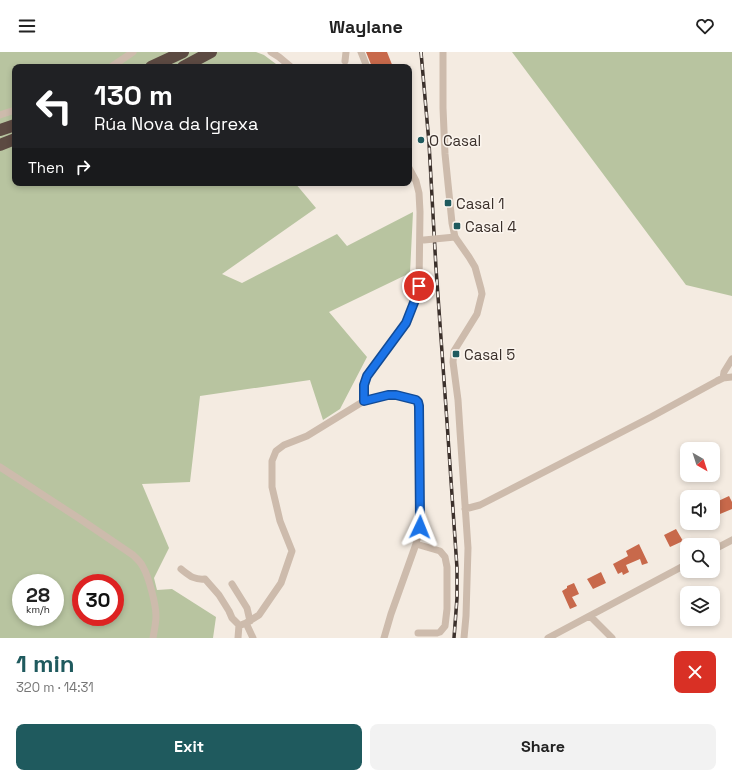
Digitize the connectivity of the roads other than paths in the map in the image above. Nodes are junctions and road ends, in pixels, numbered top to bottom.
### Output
1 (134, 52) edge
2 (183, 52) edge
3 (271, 52) edge
4 (346, 52) edge
5 (361, 52) edge
6 (444, 52) edge
7 (208, 54) edge
8 (345, 61) dead end
9 (116, 64) edge
10 (157, 64) edge
11 (189, 64) edge
12 (287, 64) edge
13 (366, 64) edge
14 (12, 111) edge
15 (0, 115) edge
16 (12, 126) edge
17 (0, 130) edge
18 (12, 140) edge
19 (0, 145) edge
20 (412, 174) edge
21 (454, 237) junction
22 (422, 240) junction
23 (732, 359) edge
24 (732, 377) edge
25 (724, 378) junction
26 (364, 401) junction
27 (0, 467) edge
28 (465, 509) junction
29 (732, 540) edge
30 (416, 544) junction
31 (720, 546) edge
32 (680, 568) edge
33 (181, 569) dead end
34 (232, 584) dead end
35 (590, 616) junction
36 (245, 623) junction
37 (418, 633) dead end
38 (153, 638) edge
39 (238, 638) edge
40 (253, 638) edge
41 (384, 638) edge
42 (464, 638) edge
43 (548, 638) edge
44 (612, 638) edge

1 - 9 street
2 - 10 highway
3 - 12 street
4 - 8 street
5 - 13 street
6 - 21 street
7 - 11 highway
14 - 15 street
16 - 17 highway
18 - 19 highway
20 - 22 street
21 - 22 street, bridge
21 - 28 street
22 - 26 street
23 - 25 street
24 - 25 street
25 - 28 street
26 - 30 street
26 - 36 street
27 - 38 street
28 - 42 street
29 - 31 street
30 - 37 street
30 - 41 street
32 - 35 street
33 - 36 street
34 - 36 street
35 - 43 street
35 - 44 street
36 - 39 street
36 - 40 street

